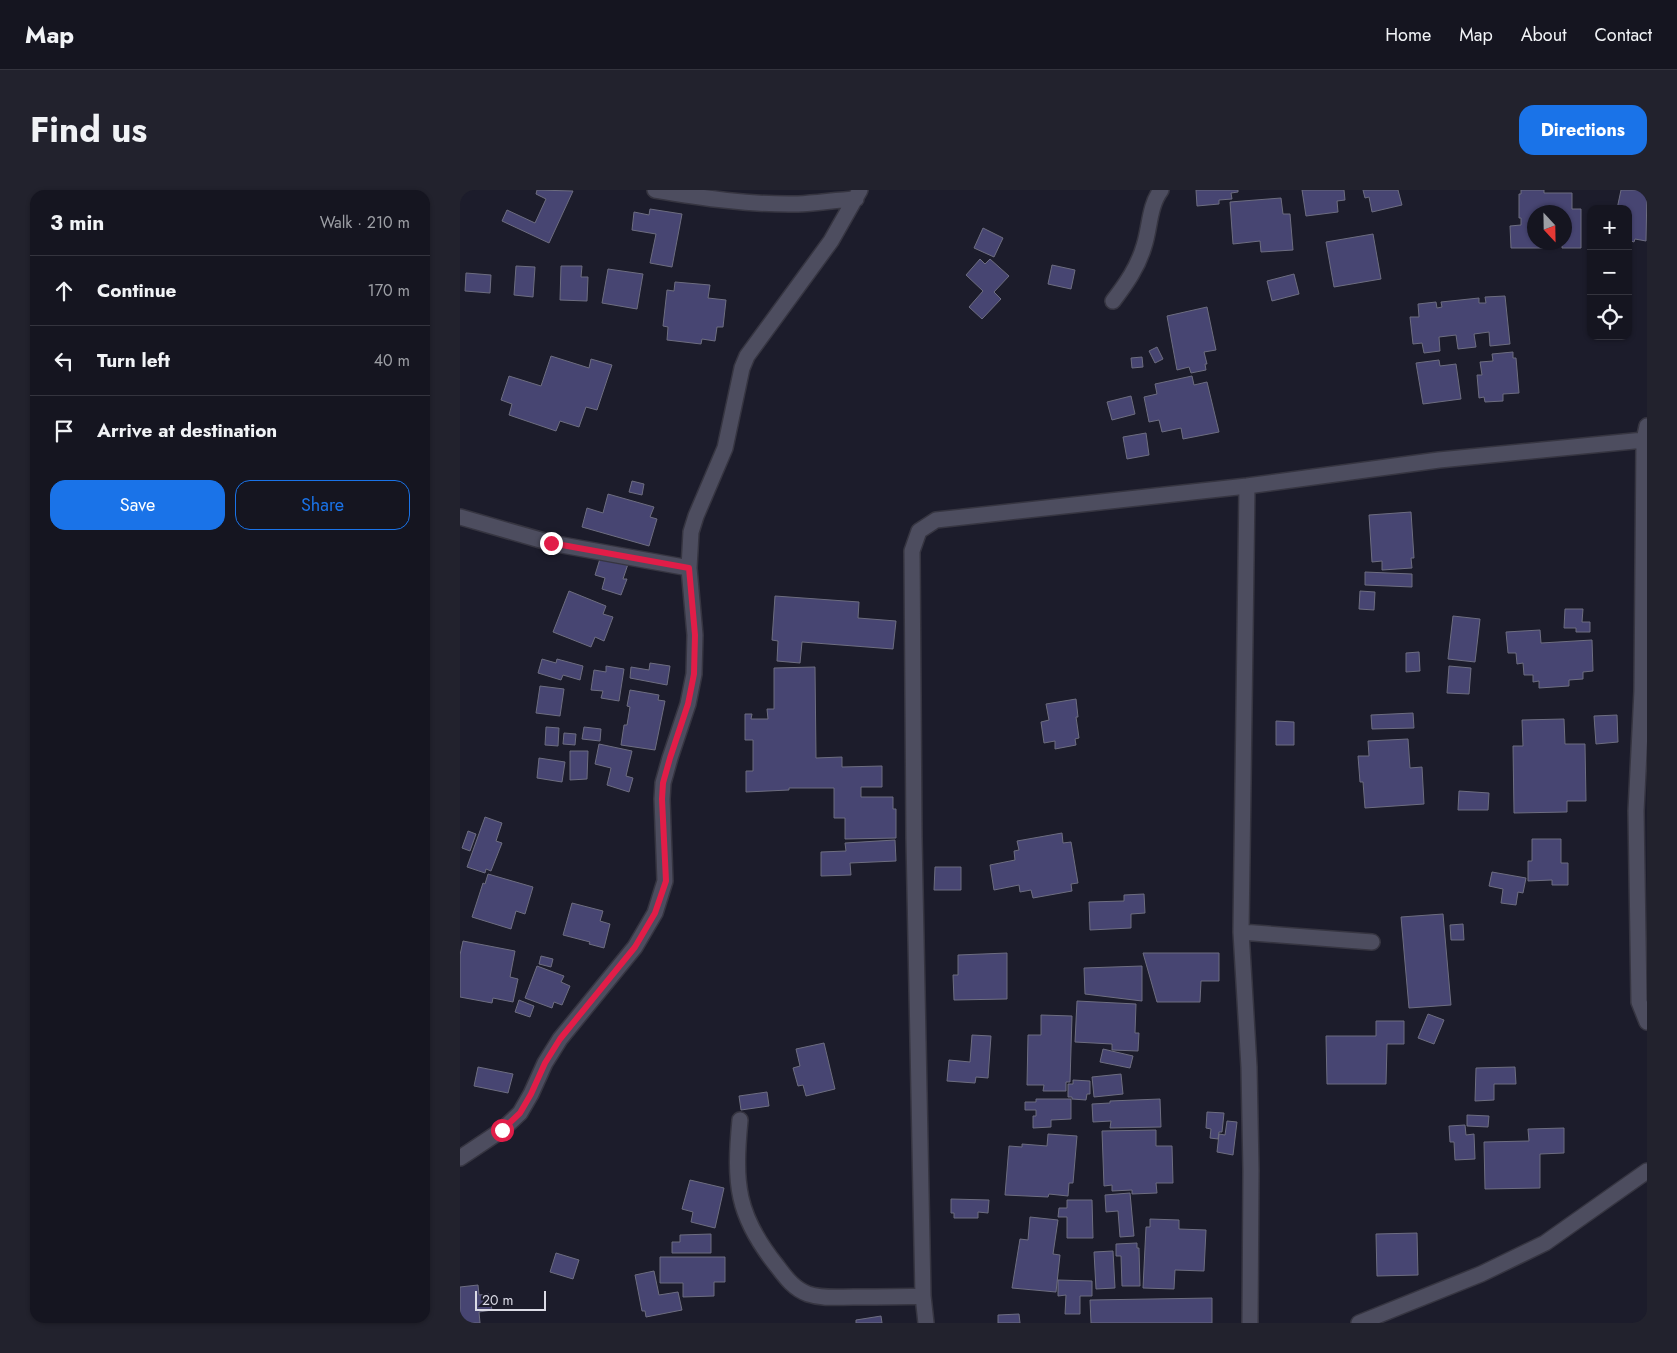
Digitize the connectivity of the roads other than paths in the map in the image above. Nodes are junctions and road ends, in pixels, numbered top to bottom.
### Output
1 (655, 190) edge
2 (1161, 190) edge
3 (858, 194) edge
4 (1113, 301) dead end
5 (1646, 433) edge
6 (1247, 486) junction
7 (460, 517) edge
8 (689, 568) junction
9 (1645, 691) edge
10 (1241, 932) junction
11 (1372, 942) dead end
12 (1647, 1022) edge
13 (740, 1120) dead end
14 (460, 1158) edge
15 (1647, 1170) edge
16 (923, 1296) junction
17 (926, 1323) edge
18 (1250, 1323) edge
19 (1359, 1323) edge

1 - 3 street
2 - 4 street
3 - 8 street
5 - 6 street
5 - 9 street
6 - 10 street
6 - 16 street
7 - 8 street
8 - 14 street
9 - 12 street
10 - 11 street
10 - 18 street
13 - 16 street
15 - 19 street
16 - 17 street

